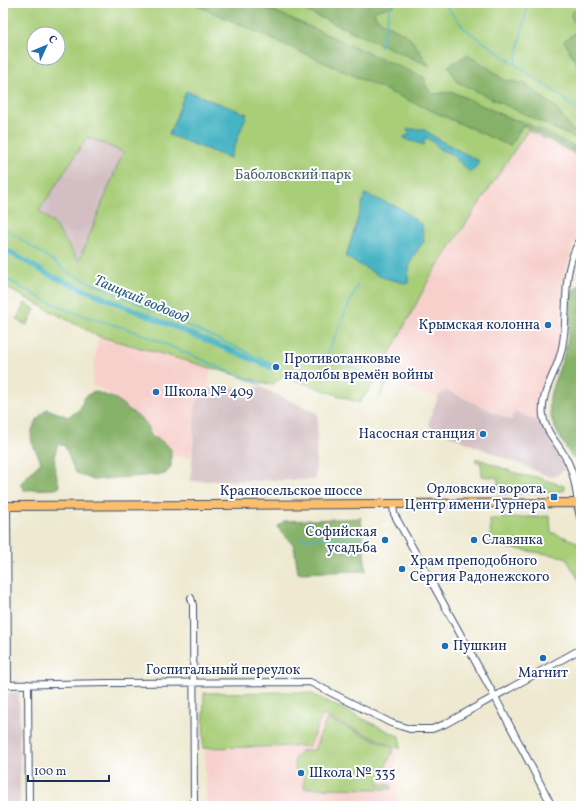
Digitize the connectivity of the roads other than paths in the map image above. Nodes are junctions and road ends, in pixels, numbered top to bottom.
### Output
1 (581, 239) edge
2 (578, 503) junction
3 (393, 504) junction
4 (5, 506) edge
5 (581, 518) edge
6 (191, 598) dead end
7 (581, 649) edge
8 (193, 682) junction
9 (28, 684) junction
10 (6, 685) edge
11 (495, 697) junction
12 (29, 806) edge
13 (194, 806) edge
14 (552, 806) edge

1 - 2 street
2 - 3 main road, Красносельское шоссе
2 - 5 main road
3 - 4 main road, Красносельское шоссе
3 - 11 street
4 - 10 street
6 - 8 street
7 - 11 street, Госпитальный переулок
8 - 9 street, Госпитальный переулок
8 - 11 street, Госпитальный переулок
8 - 13 street
9 - 10 street, Госпитальный переулок
9 - 12 street
11 - 14 street

